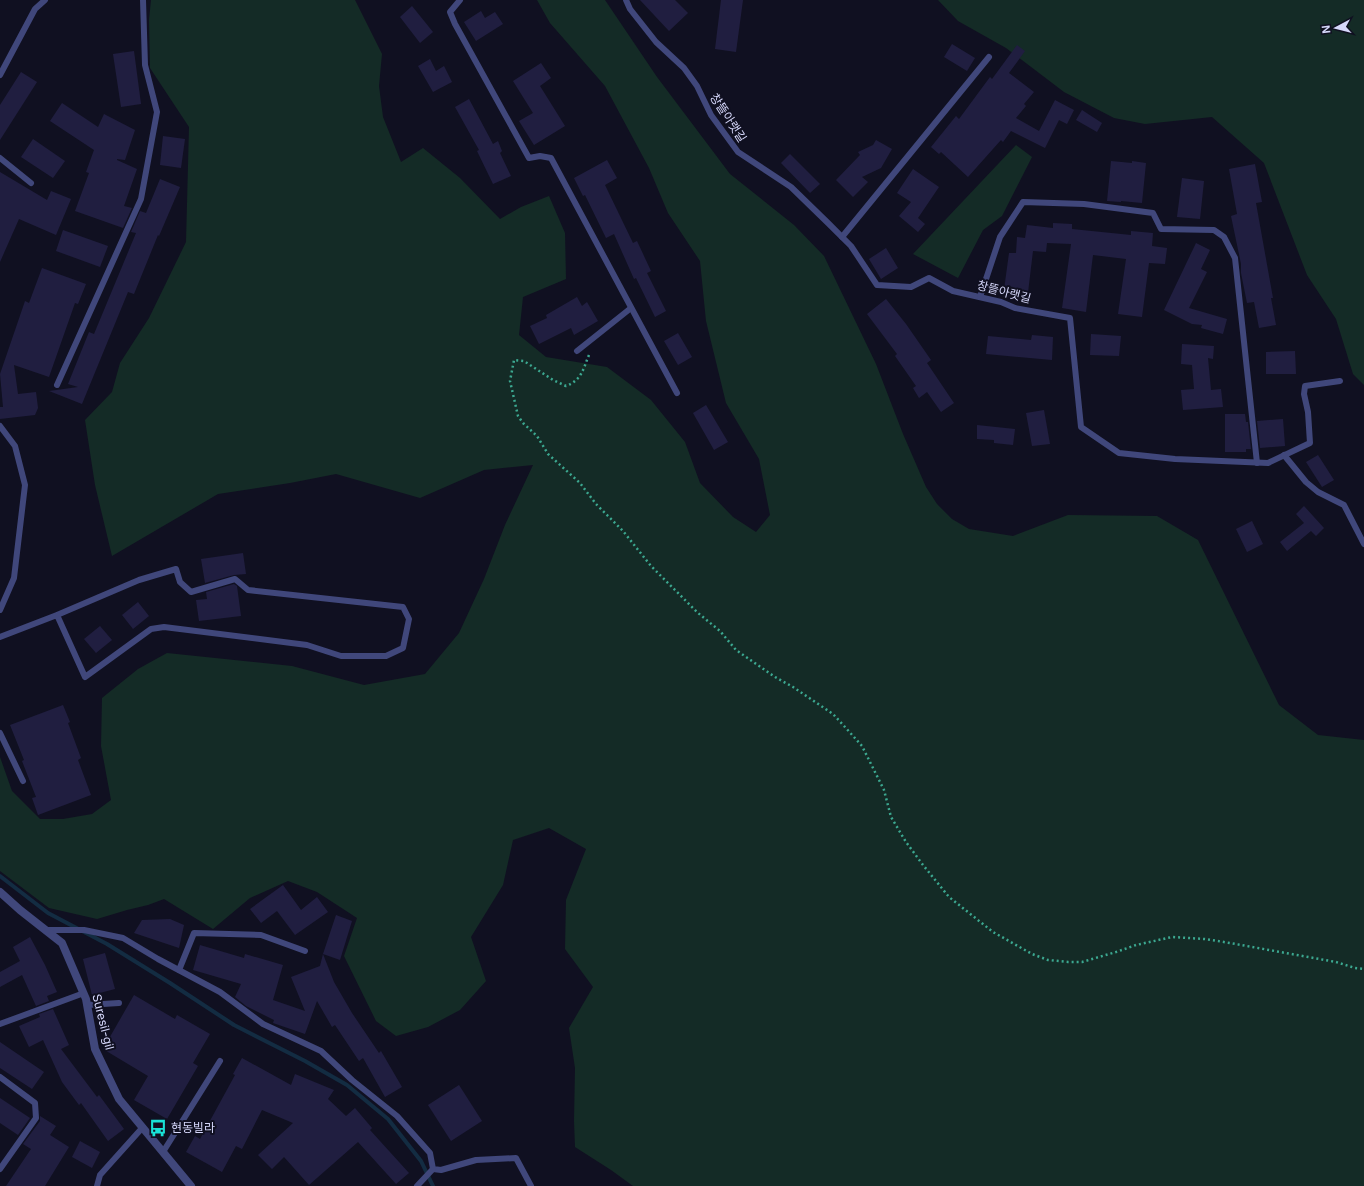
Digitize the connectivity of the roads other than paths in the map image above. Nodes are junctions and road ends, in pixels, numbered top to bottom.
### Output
1 (45, 0) edge
2 (143, 0) edge
3 (460, 0) edge
4 (626, 0) edge
5 (989, 57) dead end
6 (0, 75) edge
7 (0, 158) edge
8 (31, 183) dead end
9 (842, 237) junction
10 (980, 297) junction
11 (631, 308) junction
12 (577, 351) dead end
13 (1340, 381) dead end
14 (57, 385) dead end
15 (677, 393) dead end
16 (0, 426) edge
17 (1284, 455) junction
18 (1257, 463) junction
19 (1364, 544) edge
20 (0, 610) edge
21 (57, 615) junction
22 (0, 637) edge
23 (0, 733) edge
24 (23, 781) dead end
25 (0, 892) edge
26 (46, 930) junction
27 (305, 951) dead end
28 (179, 970) junction
29 (84, 994) junction
30 (119, 1003) dead end
31 (88, 1005) junction
32 (0, 1024) edge
33 (220, 1061) dead end
34 (0, 1077) edge
35 (142, 1127) junction
36 (163, 1152) junction
37 (0, 1169) edge
38 (433, 1169) junction
39 (419, 1184) edge
40 (97, 1186) edge
41 (191, 1186) edge
42 (531, 1186) edge

1 - 6 lane
2 - 14 lane
3 - 11 lane
4 - 9 lane, 창뜰아랫길
5 - 9 lane
7 - 8 lane
9 - 10 lane, 창뜰아랫길
10 - 18 lane, 창뜰아랫길
10 - 18 lane
11 - 12 lane
11 - 15 lane
13 - 17 lane, 창뜰아랫길
16 - 20 lane
17 - 18 lane, 창뜰아랫길
17 - 19 lane
21 - 21 lane
21 - 22 lane
23 - 24 lane
25 - 26 street, Suresil-gil
26 - 28 lane
26 - 29 street, Suresil-gil
27 - 28 lane
28 - 38 lane
29 - 31 street, Suresil-gil
29 - 32 lane
30 - 31 lane
31 - 35 street, Suresil-gil
33 - 36 lane
34 - 37 lane
35 - 36 street, Suresil-gil
35 - 40 lane
36 - 41 street, Suresil-gil
38 - 39 lane
38 - 42 lane

